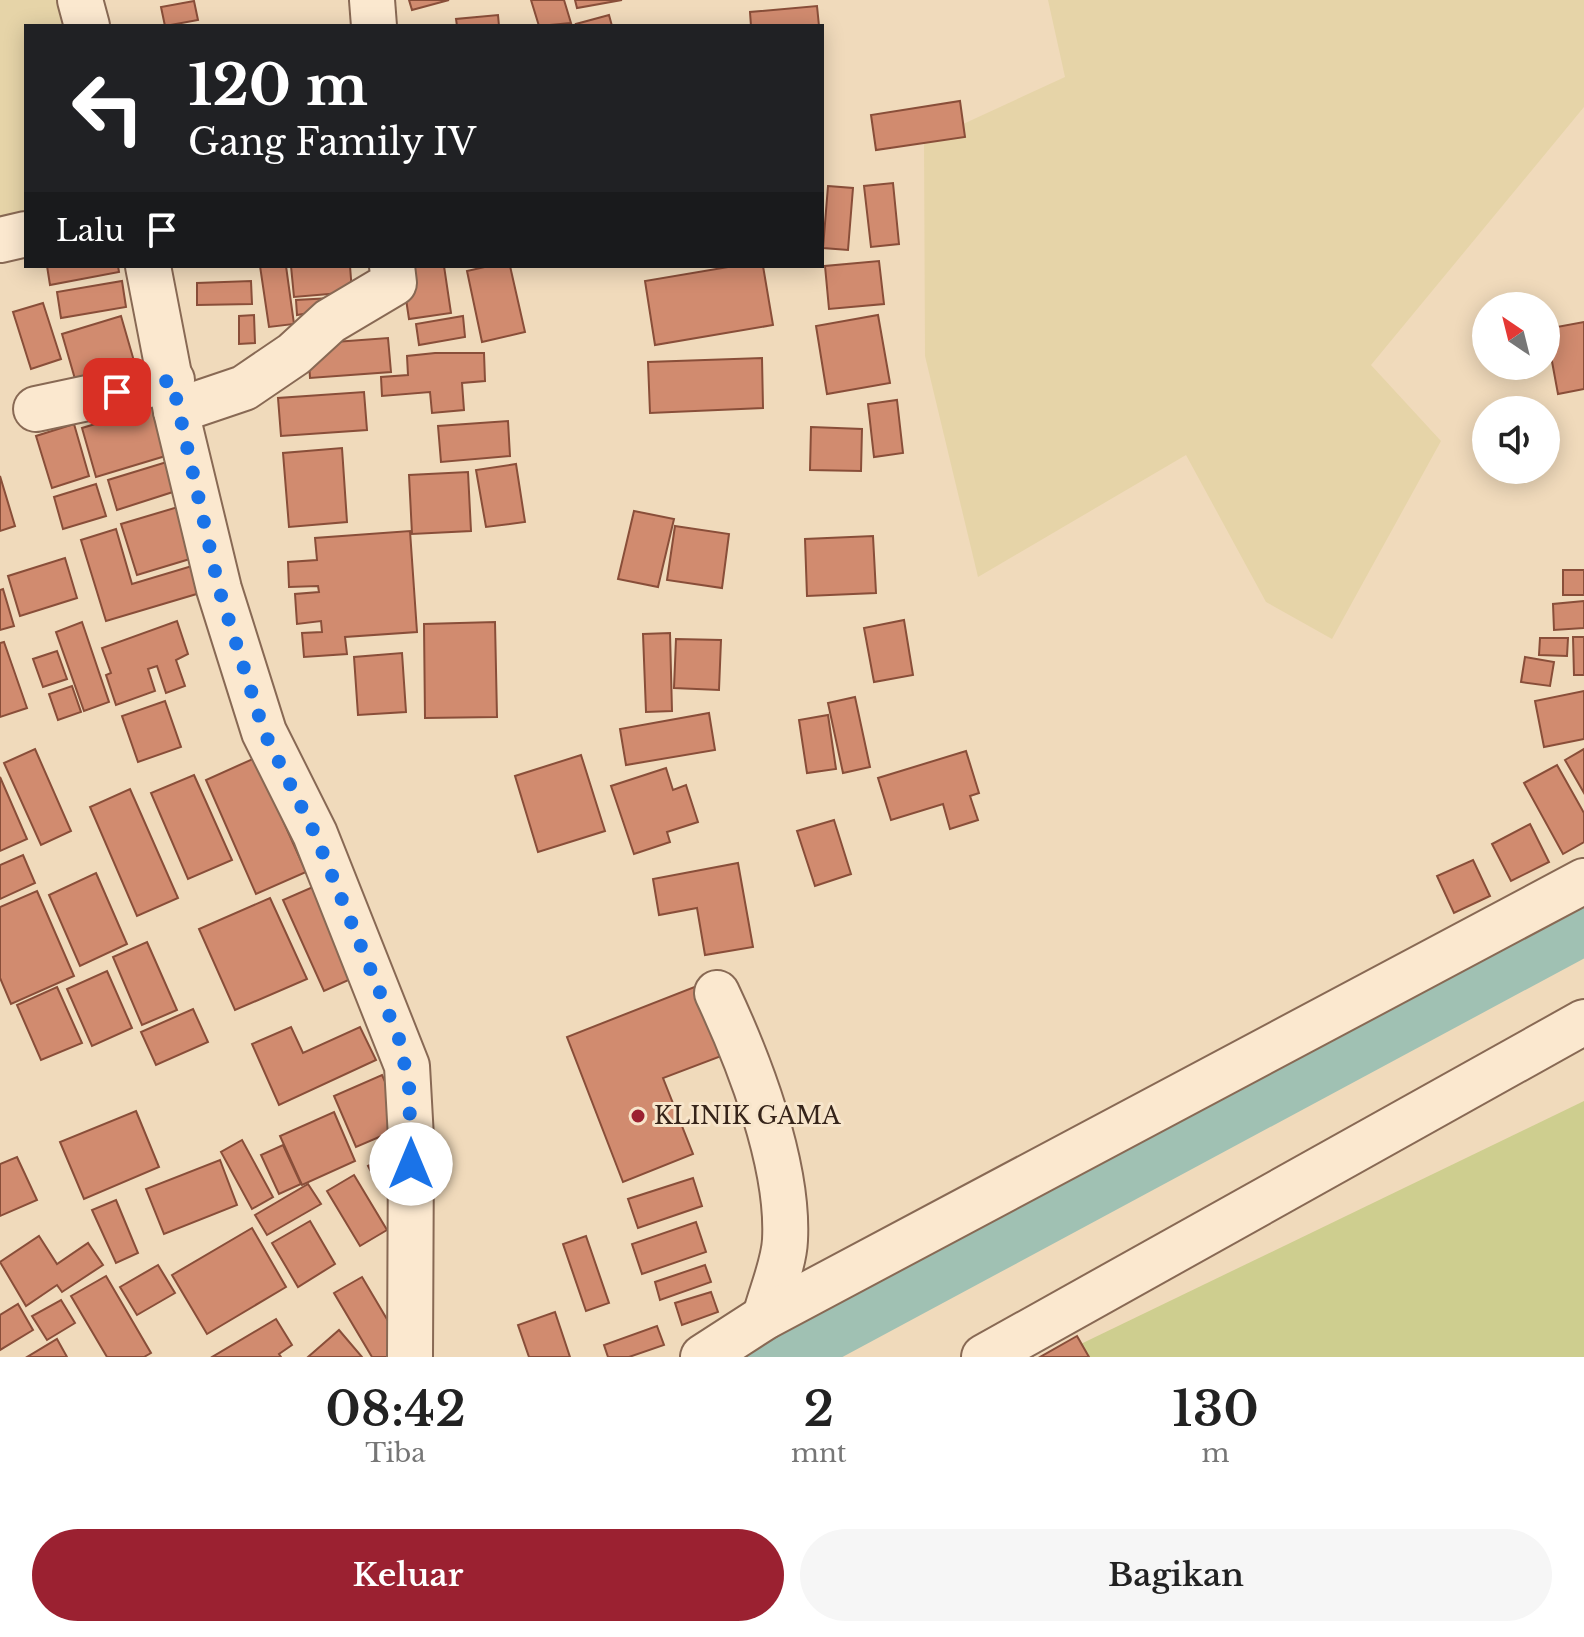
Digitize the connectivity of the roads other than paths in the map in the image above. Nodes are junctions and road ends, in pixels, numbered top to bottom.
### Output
1 (80, 0) edge
2 (372, 0) edge
3 (86, 24) edge
4 (374, 24) edge
5 (24, 234) edge
6 (0, 240) edge
7 (148, 268) edge
8 (392, 268) edge
9 (174, 395) junction
10 (36, 409) dead end
11 (1584, 881) edge
12 (717, 993) dead end
13 (1584, 1022) edge
14 (765, 1317) junction
15 (410, 1357) edge
16 (703, 1357) edge
17 (984, 1357) edge

1 - 3 street
2 - 4 street
5 - 6 street
7 - 9 street
8 - 9 street
9 - 10 street
9 - 15 street
11 - 14 street
12 - 14 street
13 - 17 street
14 - 16 street

